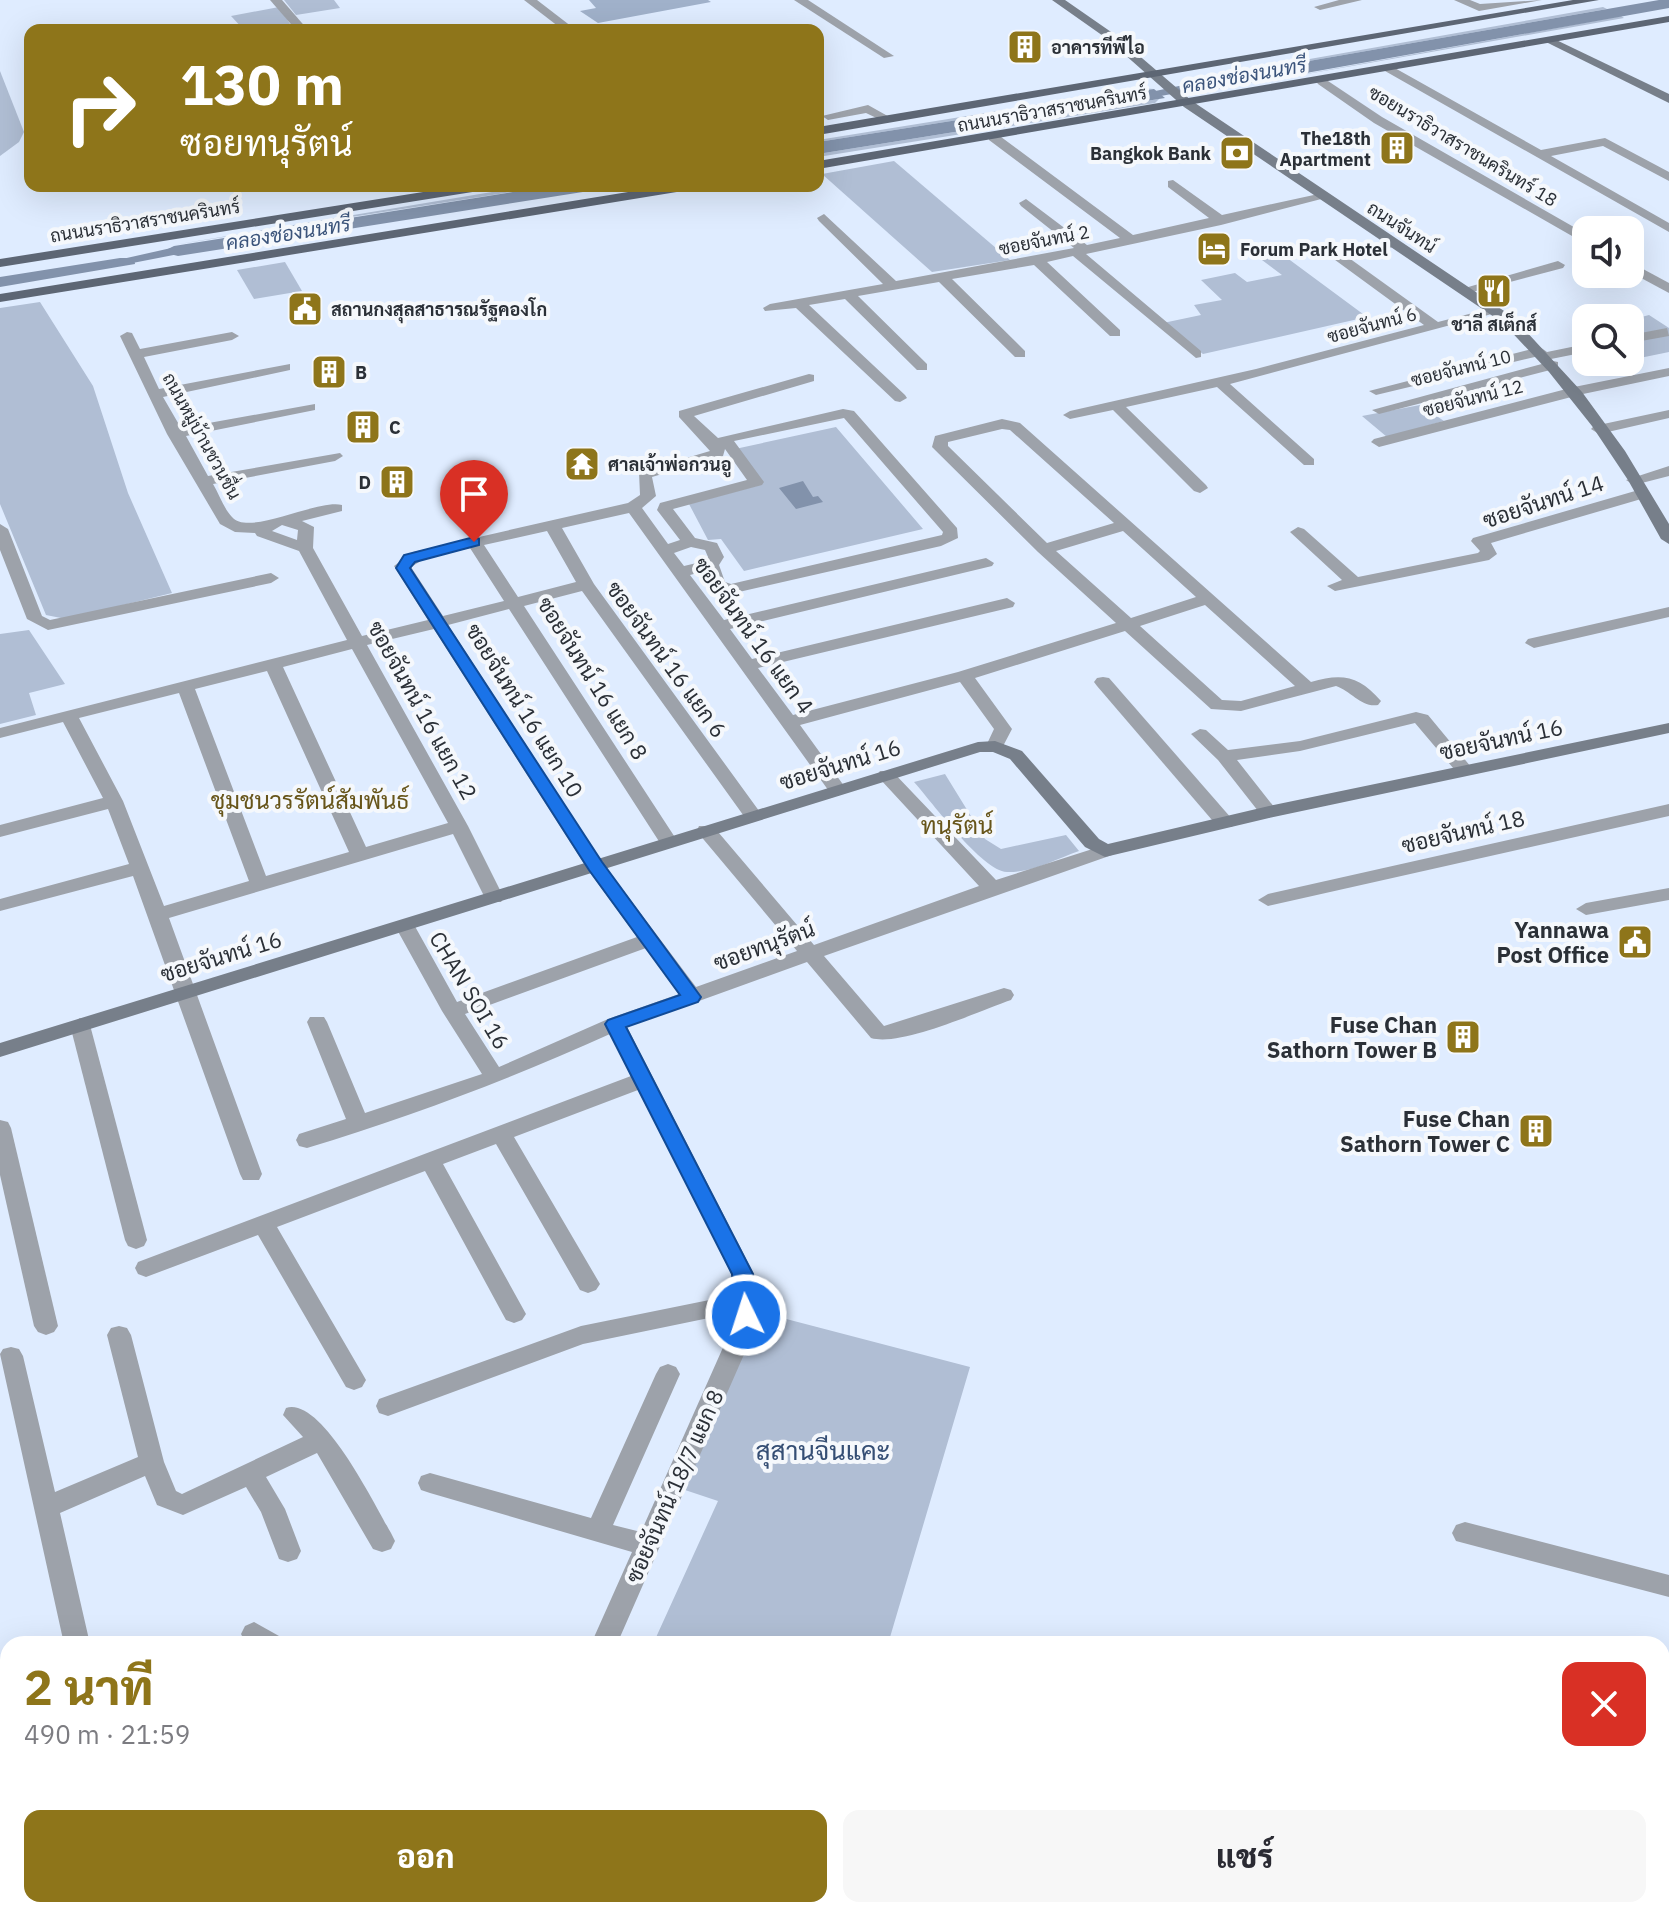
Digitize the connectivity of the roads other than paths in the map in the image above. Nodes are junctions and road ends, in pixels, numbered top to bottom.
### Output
1 (276, 0) edge
2 (530, 0) edge
3 (800, 0) edge
4 (1058, 0) edge
5 (1356, 0) edge
6 (1460, 0) edge
7 (1536, 0) edge
8 (1593, 0) edge
9 (1315, 3) edge
10 (1479, 8) junction
11 (1338, 17) dead end
12 (1494, 17) junction
13 (297, 24) edge
14 (562, 24) edge
15 (1667, 28) edge
16 (1550, 40) junction
17 (888, 56) dead end
18 (1389, 69) junction
19 (1160, 79) junction
20 (1322, 81) junction
21 (1669, 99) edge
22 (1185, 101) junction
23 (828, 116) dead end
24 (887, 119) junction
25 (824, 130) edge
26 (993, 137) junction
27 (1539, 154) junction
28 (824, 164) edge
29 (1669, 177) edge
30 (1173, 184) dead end
31 (456, 192) edge
32 (642, 192) edge
33 (1323, 197) junction
34 (1026, 203) dead end
35 (824, 218) dead end
36 (1221, 221) junction
37 (1669, 228) edge
38 (1572, 232) edge
39 (1133, 241) junction
40 (1392, 243) junction
41 (1080, 251) junction
42 (146, 256) junction
43 (1037, 260) junction
44 (0, 263) edge
45 (1558, 265) dead end
46 (1644, 274) edge
47 (942, 277) junction
48 (893, 286) junction
49 (1669, 289) edge
50 (1465, 290) junction
51 (847, 293) junction
52 (0, 298) edge
53 (798, 302) junction
54 (770, 308) dead end
55 (1496, 311) junction
56 (1436, 327) junction
57 (1667, 332) edge
58 (1115, 333) dead end
59 (127, 336) dead end
60 (232, 336) dead end
61 (1644, 336) edge
62 (1572, 352) edge
63 (136, 354) junction
64 (1020, 354) dead end
65 (1196, 354) dead end
66 (1546, 358) junction
67 (285, 367) dead end
68 (922, 367) dead end
69 (1669, 372) edge
70 (809, 378) dead end
71 (1219, 381) junction
72 (1376, 391) dead end
73 (1575, 392) junction
74 (154, 394) junction
75 (900, 398) dead end
76 (1116, 405) junction
77 (310, 407) dead end
78 (1379, 410) dead end
79 (1669, 414) edge
80 (1070, 415) dead end
81 (1599, 429) junction
82 (175, 434) junction
83 (1379, 442) dead end
84 (335, 456) dead end
85 (1309, 462) dead end
86 (1669, 471) edge
87 (205, 481) junction
88 (1638, 487) junction
89 (1200, 488) dead end
90 (633, 507) junction
91 (336, 508) dead end
92 (285, 520) junction
93 (1665, 522) edge
94 (552, 525) junction
95 (1123, 526) junction
96 (263, 528) junction
97 (0, 529) edge
98 (1298, 532) dead end
99 (1669, 539) edge
100 (474, 542) junction
101 (690, 542) junction
102 (305, 548) junction
103 (1044, 549) junction
104 (666, 550) junction
105 (986, 563) dead end
106 (711, 565) junction
107 (681, 572) junction
108 (271, 578) dead end
109 (1355, 583) junction
110 (586, 585) junction
111 (1335, 586) dead end
112 (1205, 600) junction
113 (516, 603) junction
114 (1007, 603) dead end
115 (1669, 612) edge
116 (441, 622) junction
117 (1125, 624) junction
118 (720, 626) junction
119 (359, 643) junction
120 (1534, 643) dead end
121 (273, 665) junction
122 (748, 665) junction
123 (964, 676) junction
124 (1103, 682) dead end
125 (1305, 686) junction
126 (186, 687) junction
127 (1372, 701) dead end
128 (69, 716) junction
129 (789, 722) junction
130 (1669, 728) edge
131 (0, 733) edge
132 (1200, 734) dead end
133 (995, 746) junction
134 (1224, 756) junction
135 (1465, 771) junction
136 (886, 775) junction
137 (838, 790) junction
138 (114, 801) junction
139 (1669, 810) edge
140 (1269, 812) junction
141 (753, 815) junction
142 (1225, 823) junction
143 (459, 826) junction
144 (706, 830) junction
145 (0, 831) edge
146 (669, 842) junction
147 (1105, 851) junction
148 (360, 854) junction
149 (595, 866) junction
150 (138, 868) junction
151 (259, 883) junction
152 (992, 888) junction
153 (1669, 894) edge
154 (494, 898) junction
155 (1268, 900) dead end
156 (0, 905) edge
157 (1586, 909) dead end
158 (155, 915) junction
159 (405, 926) junction
160 (649, 940) junction
161 (812, 953) junction
162 (187, 991) junction
163 (1004, 995) dead end
164 (692, 997) junction
165 (452, 1011) junction
166 (317, 1022) dead end
167 (615, 1024) junction
168 (80, 1025) junction
169 (0, 1050) edge
170 (495, 1077) junction
171 (643, 1080) junction
172 (359, 1125) junction
173 (0, 1128) edge
174 (501, 1133) junction
175 (307, 1140) dead end
176 (429, 1159) junction
177 (251, 1174) dead end
178 (263, 1223) junction
179 (136, 1240) dead end
180 (146, 1268) dead end
181 (588, 1284) dead end
182 (747, 1301) junction
183 (514, 1314) dead end
184 (46, 1326) dead end
185 (119, 1335) dead end
186 (11, 1356) dead end
187 (668, 1374) dead end
188 (354, 1380) dead end
189 (388, 1406) dead end
190 (295, 1415) dead end
191 (322, 1439) junction
192 (152, 1462) junction
193 (251, 1474) junction
194 (430, 1483) dead end
195 (47, 1507) junction
196 (598, 1530) junction
197 (1465, 1533) dead end
198 (382, 1541) dead end
199 (647, 1545) junction
200 (288, 1551) dead end
201 (1669, 1586) edge
202 (75, 1636) edge
203 (607, 1636) edge

1 - 13 street
2 - 14 street
3 - 17 street
4 - 19 street, ถนนจันทน์
5 - 9 street
6 - 10 street
7 - 10 street
8 - 12 main road, ถนนนราธิวาสราชนครินทร์
9 - 11 street
10 - 12 street
12 - 19 main road, ถนนนราธิวาสราชนครินทร์
15 - 16 main road, ถนนนราธิวาสราชนครินทร์
16 - 18 main road, ถนนนราธิวาสราชนครินทร์
16 - 21 street
18 - 20 main road, ถนนนราธิวาสราชนครินทร์
18 - 27 street
19 - 22 street, ถนนจันทน์
19 - 24 main road, ถนนนราธิวาสราชนครินทร์
20 - 22 main road, ถนนนราธิวาสราชนครินทร์
20 - 38 street, ซอยนราธิวาสราชนครินทร์ 18
22 - 26 main road, ถนนนราธิวาสราชนครินทร์
22 - 33 street, ถนนจันทน์
23 - 24 street
24 - 25 main road, ถนนนราธิวาสราชนครินทร์
26 - 28 main road, ถนนนราธิวาสราชนครินทร์
26 - 39 street
27 - 29 street
27 - 37 street
30 - 36 street
31 - 42 main road, ถนนนราธิวาสราชนครินทร์
32 - 42 main road, ถนนนราธิวาสราชนครินทร์
33 - 36 street, ซอยจันทน์ 2
33 - 40 street, ถนนจันทน์
34 - 41 street
35 - 48 street
36 - 39 street, ซอยจันทน์ 2
39 - 41 street, ซอยจันทน์ 2
40 - 50 street, ถนนจันทน์
40 - 56 street
41 - 43 street, ซอยจันทน์ 2
41 - 65 street
42 - 44 main road, ถนนนราธิวาสราชนครินทร์
42 - 52 main road, ถนนนราธิวาสราชนครินทร์
43 - 47 street, ซอยจันทน์ 2
43 - 58 street
45 - 50 street
46 - 49 street
47 - 48 street, ซอยจันทน์ 2
47 - 64 street
48 - 51 street, ซอยจันทน์ 2
50 - 55 street, ถนนจันทน์
51 - 53 street, ซอยจันทน์ 2
51 - 68 street
53 - 54 street, ซอยจันทน์ 2
53 - 75 street
55 - 56 street, ซอยจันทน์ 6
55 - 66 street, ถนนจันทน์
56 - 71 street, ซอยจันทน์ 6
57 - 61 street
59 - 63 street, ถนนหมู่บ้านชวนชื่น
60 - 63 street
62 - 66 street
63 - 74 street, ถนนหมู่บ้านชวนชื่น
66 - 72 street
66 - 73 street, ถนนจันทน์
66 - 78 street, ซอยจันทน์ 10
67 - 74 street
69 - 73 street, ซอยจันทน์ 12
70 - 90 street
71 - 76 street, ซอยจันทน์ 6
71 - 85 street
73 - 81 street, ถนนจันทน์
73 - 83 street, ซอยจันทน์ 12
74 - 82 street, ถนนหมู่บ้านชวนชื่น
76 - 80 street, ซอยจันทน์ 6
76 - 89 street
77 - 82 street
79 - 81 street
81 - 88 street, ถนนจันทน์
82 - 87 street, ถนนหมู่บ้านชวนชื่น
84 - 87 street
86 - 88 street
87 - 96 street, ถนนหมู่บ้านชวนชื่น
88 - 93 street, ถนนจันทน์
88 - 109 street, ซอยจันทน์ 14
90 - 94 street
90 - 104 street, ซอยจันทน์ 16 แยก 4
91 - 92 street
92 - 96 street
92 - 102 street
93 - 99 street, ถนนจันทน์
94 - 100 street
94 - 110 street, ซอยจันทน์ 16 แยก 6
95 - 103 street
95 - 103 street
95 - 112 street
96 - 102 street, ถนนหมู่บ้านชวนชื่น
97 - 108 street
98 - 109 street
100 - 113 street, ซอยจันทน์ 16 แยก 8
100 - 116 street, ซอยจันทน์ 16 แยก 10
101 - 104 street
101 - 106 street
101 - 106 street
102 - 119 street, ซอยจันทน์ 16 แยก 12
103 - 117 street
104 - 107 street, ซอยจันทน์ 16 แยก 4
105 - 118 street
106 - 107 street
107 - 118 street, ซอยจันทน์ 16 แยก 4
109 - 111 street, ซอยจันทน์ 14
110 - 113 street
110 - 141 street, ซอยจันทน์ 16 แยก 6
112 - 117 street
112 - 125 street
113 - 116 street
113 - 146 street, ซอยจันทน์ 16 แยก 8
114 - 122 street
115 - 120 street
116 - 119 street
116 - 149 street, ซอยจันทน์ 16 แยก 10
117 - 123 street
117 - 125 street
118 - 122 street, ซอยจันทน์ 16 แยก 4
119 - 121 street
119 - 143 street, ซอยจันทน์ 16 แยก 12
121 - 126 street
121 - 148 street
122 - 129 street, ซอยจันทน์ 16 แยก 4
123 - 129 street
123 - 133 street
124 - 142 street
125 - 127 street
126 - 128 street
126 - 151 street
128 - 131 street
128 - 138 street
129 - 137 street, ซอยจันทน์ 16 แยก 4
130 - 135 street, ซอยจันทน์ 16
132 - 134 street
133 - 136 street, ซอยจันทน์ 16
133 - 147 street
134 - 135 street
134 - 140 street
135 - 140 street, ซอยจันทน์ 16
136 - 137 street, ซอยจันทน์ 16
136 - 152 street
137 - 141 street, ซอยจันทน์ 16
138 - 145 street
138 - 150 street
139 - 155 street, ซอยจันทน์ 18
140 - 142 street, ซอยจันทน์ 16
141 - 144 street, ซอยจันทน์ 16
142 - 147 street, ซอยจันทน์ 16
143 - 148 street
143 - 154 street, ซอยจันทน์ 16 แยก 12
144 - 146 street, ซอยจันทน์ 16
144 - 161 street
146 - 149 street, ซอยจันทน์ 16
147 - 152 street, ซอยทนุรัตน์
148 - 151 street
149 - 154 street, ซอยจันทน์ 16
149 - 160 street, ซอยจันทน์ 16 แยก 10
150 - 156 street
150 - 158 street
151 - 158 street
152 - 161 street, ซอยทนุรัตน์
153 - 157 street
154 - 159 street, ซอยจันทน์ 16
158 - 162 street
159 - 162 street, ซอยจันทน์ 16
159 - 165 street, CHAN SOI 16
160 - 164 street, ซอยจันทน์ 16 แยก 10
160 - 165 street
161 - 163 street
161 - 164 street, ซอยทนุรัตน์
162 - 168 street, ซอยจันทน์ 16
162 - 177 street
164 - 167 street, ซอยทนุรัตน์
165 - 170 street, CHAN SOI 16
166 - 172 street
167 - 170 street, ซอยทนุรัตน์
167 - 171 street, ซอยจันทน์ 18/7 แยก 8
168 - 169 street, ซอยจันทน์ 16
168 - 179 street
170 - 172 street, ซอยทนุรัตน์
171 - 174 street
171 - 182 street, ซอยจันทน์ 18/7 แยก 8
172 - 175 street, ซอยทนุรัตน์
173 - 184 street
174 - 176 street
174 - 181 street
176 - 178 street
176 - 183 street
178 - 180 street
178 - 188 street
182 - 189 street
182 - 199 street, ซอยจันทน์ 18/7 แยก 8
185 - 192 street
186 - 195 street
187 - 196 street
190 - 191 street
191 - 193 street
191 - 198 street
192 - 193 street
192 - 195 street
193 - 200 street
194 - 196 street
195 - 202 street
196 - 199 street
197 - 201 street
199 - 203 street, ซอยจันทน์ 18/7 แยก 8

